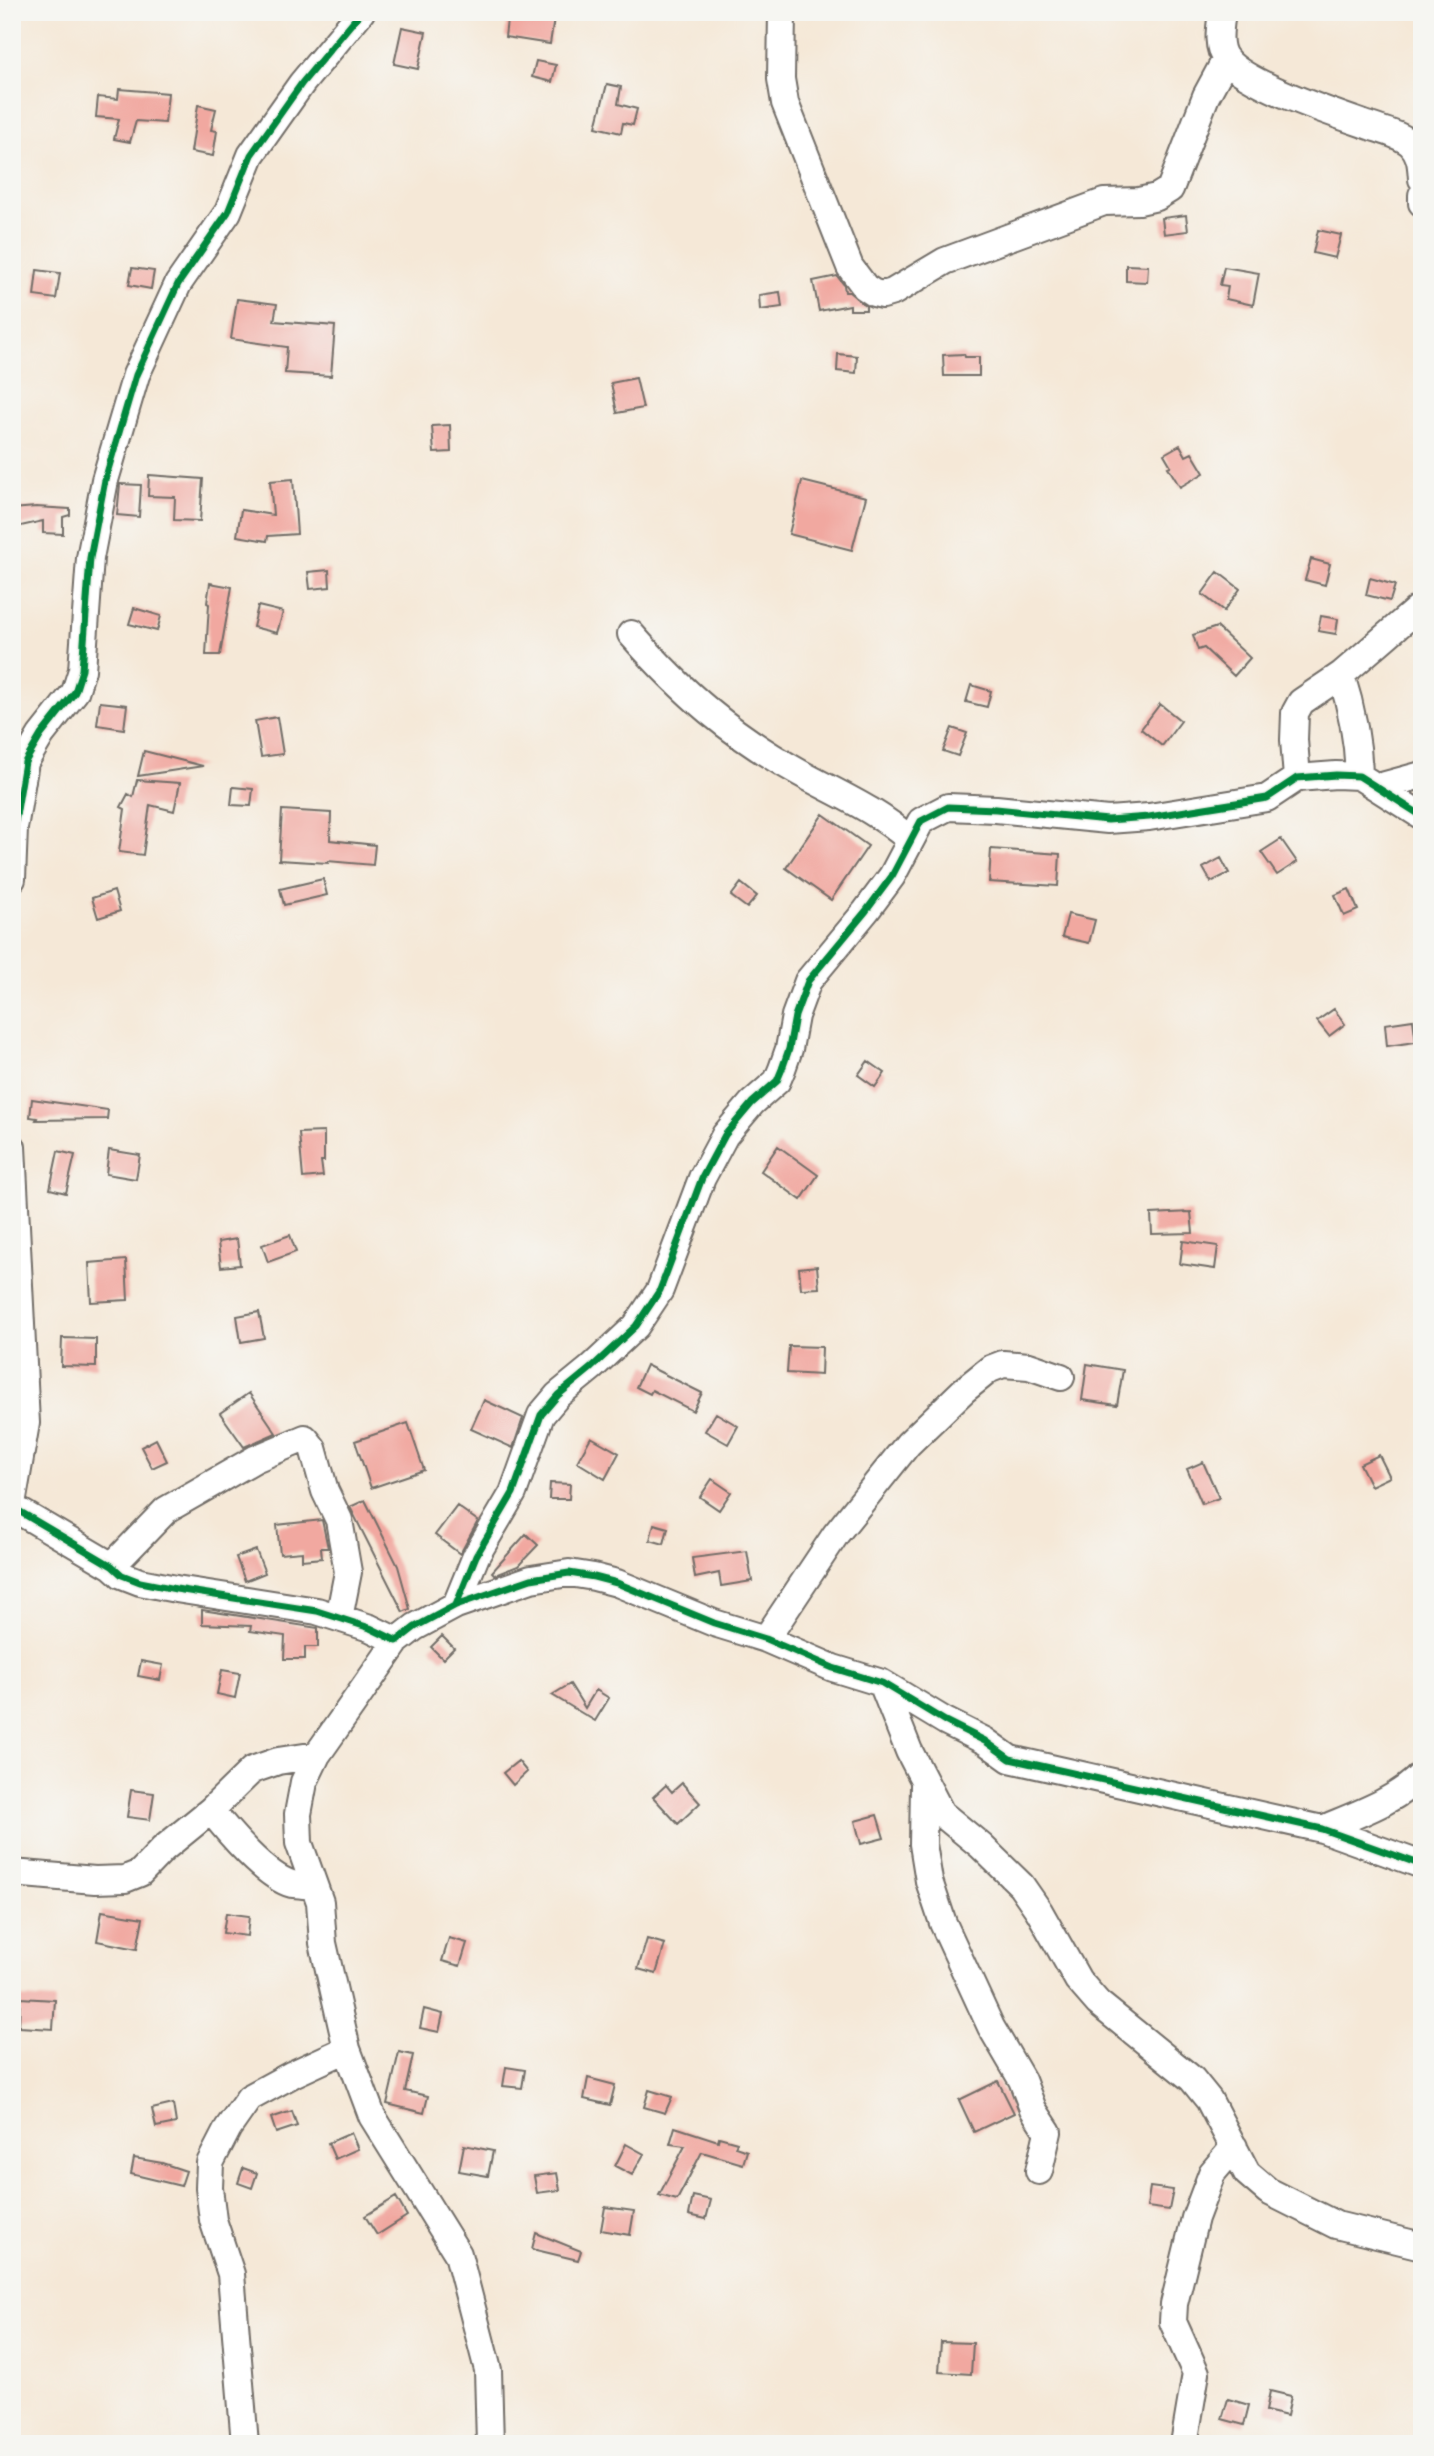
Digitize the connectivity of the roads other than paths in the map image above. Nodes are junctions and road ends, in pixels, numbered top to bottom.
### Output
1 (361, 12) edge
2 (782, 12) edge
3 (1222, 12) edge
4 (1226, 59) junction
5 (1422, 179) edge
6 (1422, 195) edge
7 (1422, 203) edge
8 (1422, 606) edge
9 (631, 634) dead end
10 (1341, 675) junction
11 (1422, 775) edge
12 (1297, 778) junction
13 (1369, 782) junction
14 (16, 784) edge
15 (1422, 816) edge
16 (909, 840) junction
17 (12, 879) edge
18 (12, 1147) edge
19 (1061, 1377) dead end
20 (12, 1505) edge
21 (112, 1566) junction
22 (456, 1605) junction
23 (339, 1618) junction
24 (766, 1639) junction
25 (397, 1641) junction
26 (882, 1683) junction
27 (317, 1755) junction
28 (1422, 1774) edge
29 (923, 1780) junction
30 (211, 1811) junction
31 (1322, 1829) junction
32 (1422, 1865) edge
33 (12, 1873) edge
34 (314, 1886) junction
35 (347, 2049) junction
36 (1234, 2147) junction
37 (1039, 2171) dead end
38 (1422, 2246) edge
39 (245, 2444) edge
40 (490, 2444) edge
41 (1184, 2444) edge

1 - 14 street
2 - 4 street
3 - 4 street
4 - 5 street
6 - 7 street
8 - 10 street
9 - 16 street
10 - 12 street
10 - 13 street
11 - 13 street
12 - 13 street
12 - 16 street
13 - 15 street
14 - 17 street
16 - 22 street
18 - 20 street
19 - 24 street
20 - 21 street
21 - 23 street
21 - 23 street
22 - 24 street
22 - 25 street
23 - 25 street
24 - 26 street
25 - 27 street
26 - 29 street
26 - 31 street
27 - 30 street
27 - 34 street
28 - 31 street
29 - 36 street
29 - 37 street
30 - 33 street
30 - 34 street
31 - 32 street
34 - 35 street
35 - 39 street
35 - 40 street
36 - 38 street
36 - 41 street

